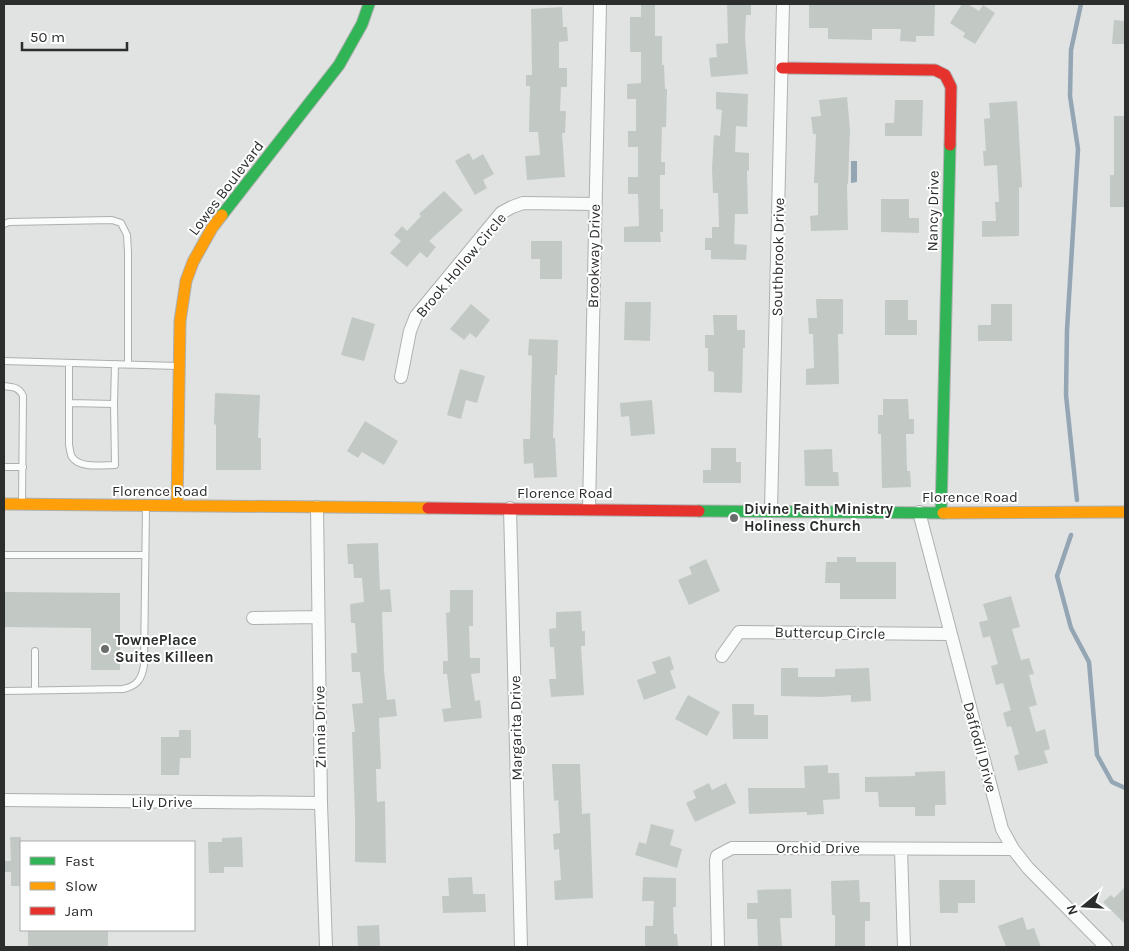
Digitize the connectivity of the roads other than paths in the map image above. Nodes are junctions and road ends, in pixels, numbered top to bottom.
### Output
1 (369, 4) edge
2 (600, 4) edge
3 (783, 4) edge
4 (782, 68) junction
5 (594, 204) junction
6 (4, 224) edge
7 (4, 361) edge
8 (69, 364) junction
9 (115, 364) junction
10 (128, 365) junction
11 (179, 366) junction
12 (401, 377) dead end
13 (4, 386) edge
14 (70, 403) junction
15 (114, 404) junction
16 (4, 467) edge
17 (23, 467) junction
18 (4, 504) edge
19 (22, 504) junction
20 (146, 506) junction
21 (176, 506) junction
22 (317, 507) junction
23 (510, 508) junction
24 (589, 508) junction
25 (771, 510) junction
26 (919, 512) junction
27 (941, 512) junction
28 (1125, 512) edge
29 (4, 555) edge
30 (145, 555) junction
31 (318, 617) junction
32 (253, 618) dead end
33 (950, 634) junction
34 (36, 651) dead end
35 (722, 656) dead end
36 (35, 690) junction
37 (4, 691) edge
38 (4, 800) edge
39 (321, 803) junction
40 (901, 849) junction
41 (1013, 849) junction
42 (326, 947) edge
43 (521, 947) edge
44 (718, 947) edge
45 (904, 947) edge
46 (1106, 947) edge

1 - 11 street, Lowes Boulevard
2 - 5 street, Brookway Drive
3 - 4 street, Southbrook Drive
4 - 25 street, Southbrook Drive
4 - 27 street, Nancy Drive
5 - 12 street, Brook Hollow Circle
5 - 24 street, Brookway Drive
6 - 10 lane
7 - 8 lane
8 - 9 lane
8 - 14 lane
9 - 10 lane
9 - 15 lane
10 - 11 lane
11 - 21 street, Lowes Boulevard
13 - 17 lane
14 - 15 lane
14 - 15 lane
16 - 17 lane
17 - 19 lane
18 - 19 street, Florence Road
19 - 20 street, Florence Road
20 - 21 street, Florence Road
20 - 30 lane
21 - 22 street, Florence Road
22 - 23 street, Florence Road
22 - 31 street, Zinnia Drive
23 - 24 street, Florence Road
23 - 43 street, Margarita Drive
24 - 25 street, Florence Road
25 - 26 street, Florence Road
26 - 27 street, Florence Road
26 - 33 street, Daffodil Drive
27 - 28 street, Florence Road
29 - 30 lane
30 - 36 lane
31 - 32 street
31 - 39 street, Zinnia Drive
33 - 35 street, Buttercup Circle
33 - 41 street, Daffodil Drive
34 - 36 lane
36 - 37 lane
38 - 39 street, Lily Drive
39 - 42 street, Zinnia Drive
40 - 41 street, Orchid Drive
40 - 44 street, Orchid Drive
40 - 45 street
41 - 46 street, Daffodil Drive

